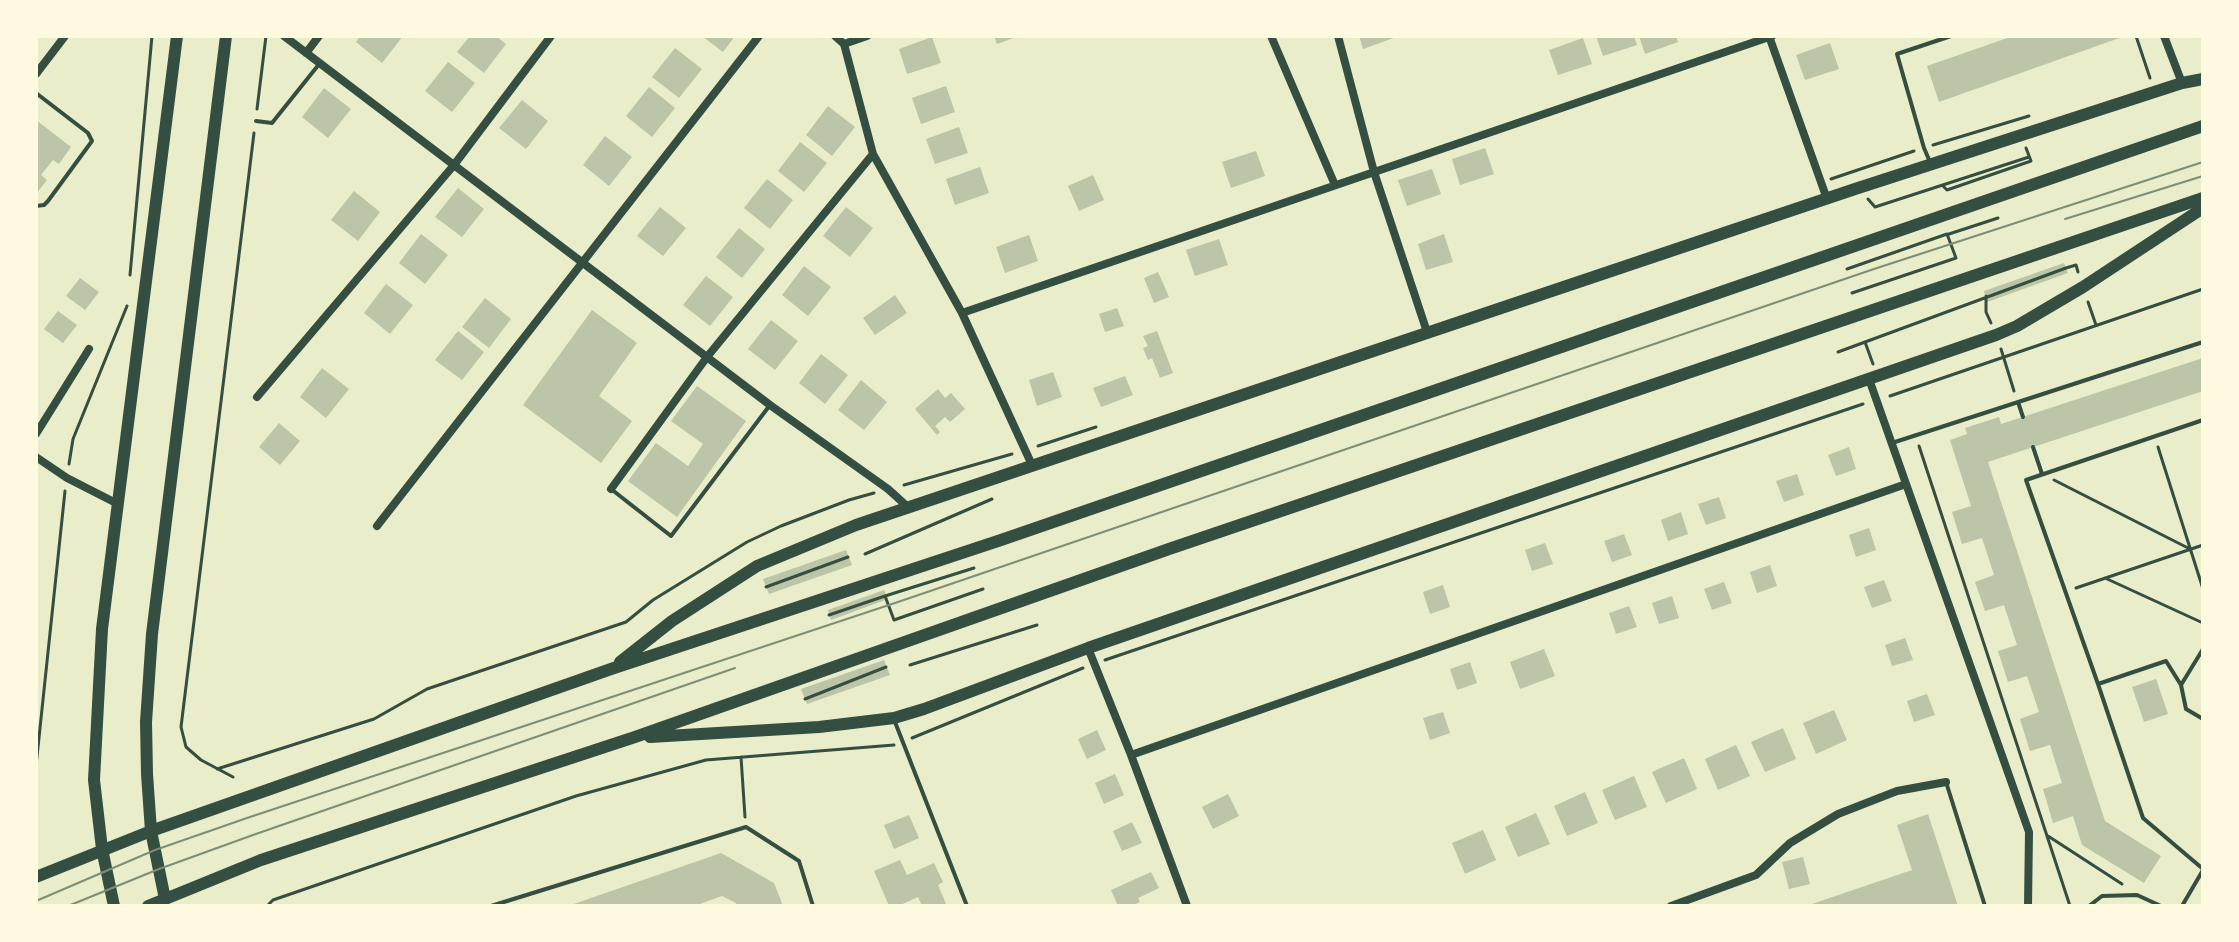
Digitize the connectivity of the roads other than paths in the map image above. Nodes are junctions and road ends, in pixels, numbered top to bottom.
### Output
1 (65, 36) edge
2 (177, 36) edge
3 (226, 36) edge
4 (284, 36) edge
5 (319, 36) edge
6 (551, 36) edge
7 (759, 36) edge
8 (835, 36) edge
9 (867, 36) edge
10 (1271, 36) edge
11 (1338, 36) edge
12 (1770, 36) edge
13 (1951, 36) edge
14 (2164, 36) edge
15 (844, 44) junction
16 (306, 53) junction
17 (320, 63) junction
18 (36, 74) edge
19 (2203, 79) edge
20 (2182, 83) junction
21 (36, 93) edge
22 (256, 121) road end
23 (2203, 126) edge
24 (873, 154) junction
25 (1931, 164) junction
26 (454, 165) junction
27 (1374, 172) junction
28 (1335, 185) junction
29 (2203, 198) edge
30 (1827, 199) junction
31 (36, 206) edge
32 (2203, 208) edge
33 (581, 262) junction
34 (962, 313) junction
35 (1427, 332) junction
36 (2203, 342) edge
37 (89, 349) dead end
38 (707, 357) junction
39 (1869, 379) junction
40 (257, 397) dead end
41 (2018, 402) junction
42 (770, 405) junction
43 (2023, 417) dead end
44 (2203, 420) edge
45 (36, 434) edge
46 (1892, 443) junction
47 (2033, 447) dead end
48 (36, 457) edge
49 (1032, 465) junction
50 (2042, 474) junction
51 (1906, 484) junction
52 (611, 489) joint
53 (118, 504) junction
54 (909, 508) junction
55 (377, 526) dead end
56 (1088, 648) junction
57 (2203, 649) edge
58 (611, 669) junction
59 (2098, 684) junction
60 (2181, 685) junction
61 (894, 718) junction
62 (2203, 719) edge
63 (635, 737) junction
64 (1131, 755) junction
65 (1946, 782) joint
66 (151, 831) junction
67 (102, 849) junction
68 (2203, 869) edge
69 (36, 877) edge
70 (165, 899) junction
71 (114, 906) edge
72 (148, 906) edge
73 (491, 906) edge
74 (813, 906) edge
75 (967, 906) edge
76 (1187, 906) edge
77 (1671, 906) edge
78 (1985, 906) edge
79 (2028, 906) edge
80 (2089, 906) edge
81 (2161, 906) edge
82 (2182, 906) edge

1 - 18 street
2 - 53 main road
3 - 66 main road
4 - 16 street
5 - 16 street
6 - 26 street
7 - 33 street
8 - 15 street
9 - 15 street
10 - 28 street
11 - 27 street
12 - 27 street
12 - 30 street
13 - 25 lane
14 - 20 street
15 - 24 street
16 - 17 street
17 - 22 lane
17 - 26 street
19 - 20 main road
20 - 25 main road
21 - 31 lane
23 - 58 main road
24 - 34 street
24 - 38 street
25 - 30 main road
26 - 33 street
26 - 40 street
27 - 28 street
27 - 35 street
28 - 34 street
29 - 63 main road
30 - 35 main road
32 - 39 main road
33 - 38 street
33 - 55 street
34 - 49 street
35 - 49 main road
36 - 41 lane
37 - 45 street
38 - 42 street
38 - 52 street
39 - 46 street
39 - 56 main road
41 - 43 lane
41 - 46 lane
42 - 52 lane
42 - 54 street
44 - 50 lane
46 - 51 street
47 - 50 lane
48 - 53 street
49 - 54 main road
50 - 59 lane
51 - 64 street
51 - 79 street
53 - 67 main road
54 - 58 main road
56 - 61 main road
56 - 64 street
57 - 60 lane
58 - 66 main road
59 - 60 lane
59 - 68 lane
60 - 62 lane
61 - 63 main road
61 - 75 lane
63 - 70 main road
64 - 76 street
65 - 77 street
65 - 78 lane
66 - 67 main road
66 - 70 main road
67 - 69 main road
67 - 71 main road
68 - 82 lane
70 - 72 main road
73 - 74 lane
80 - 81 lane

